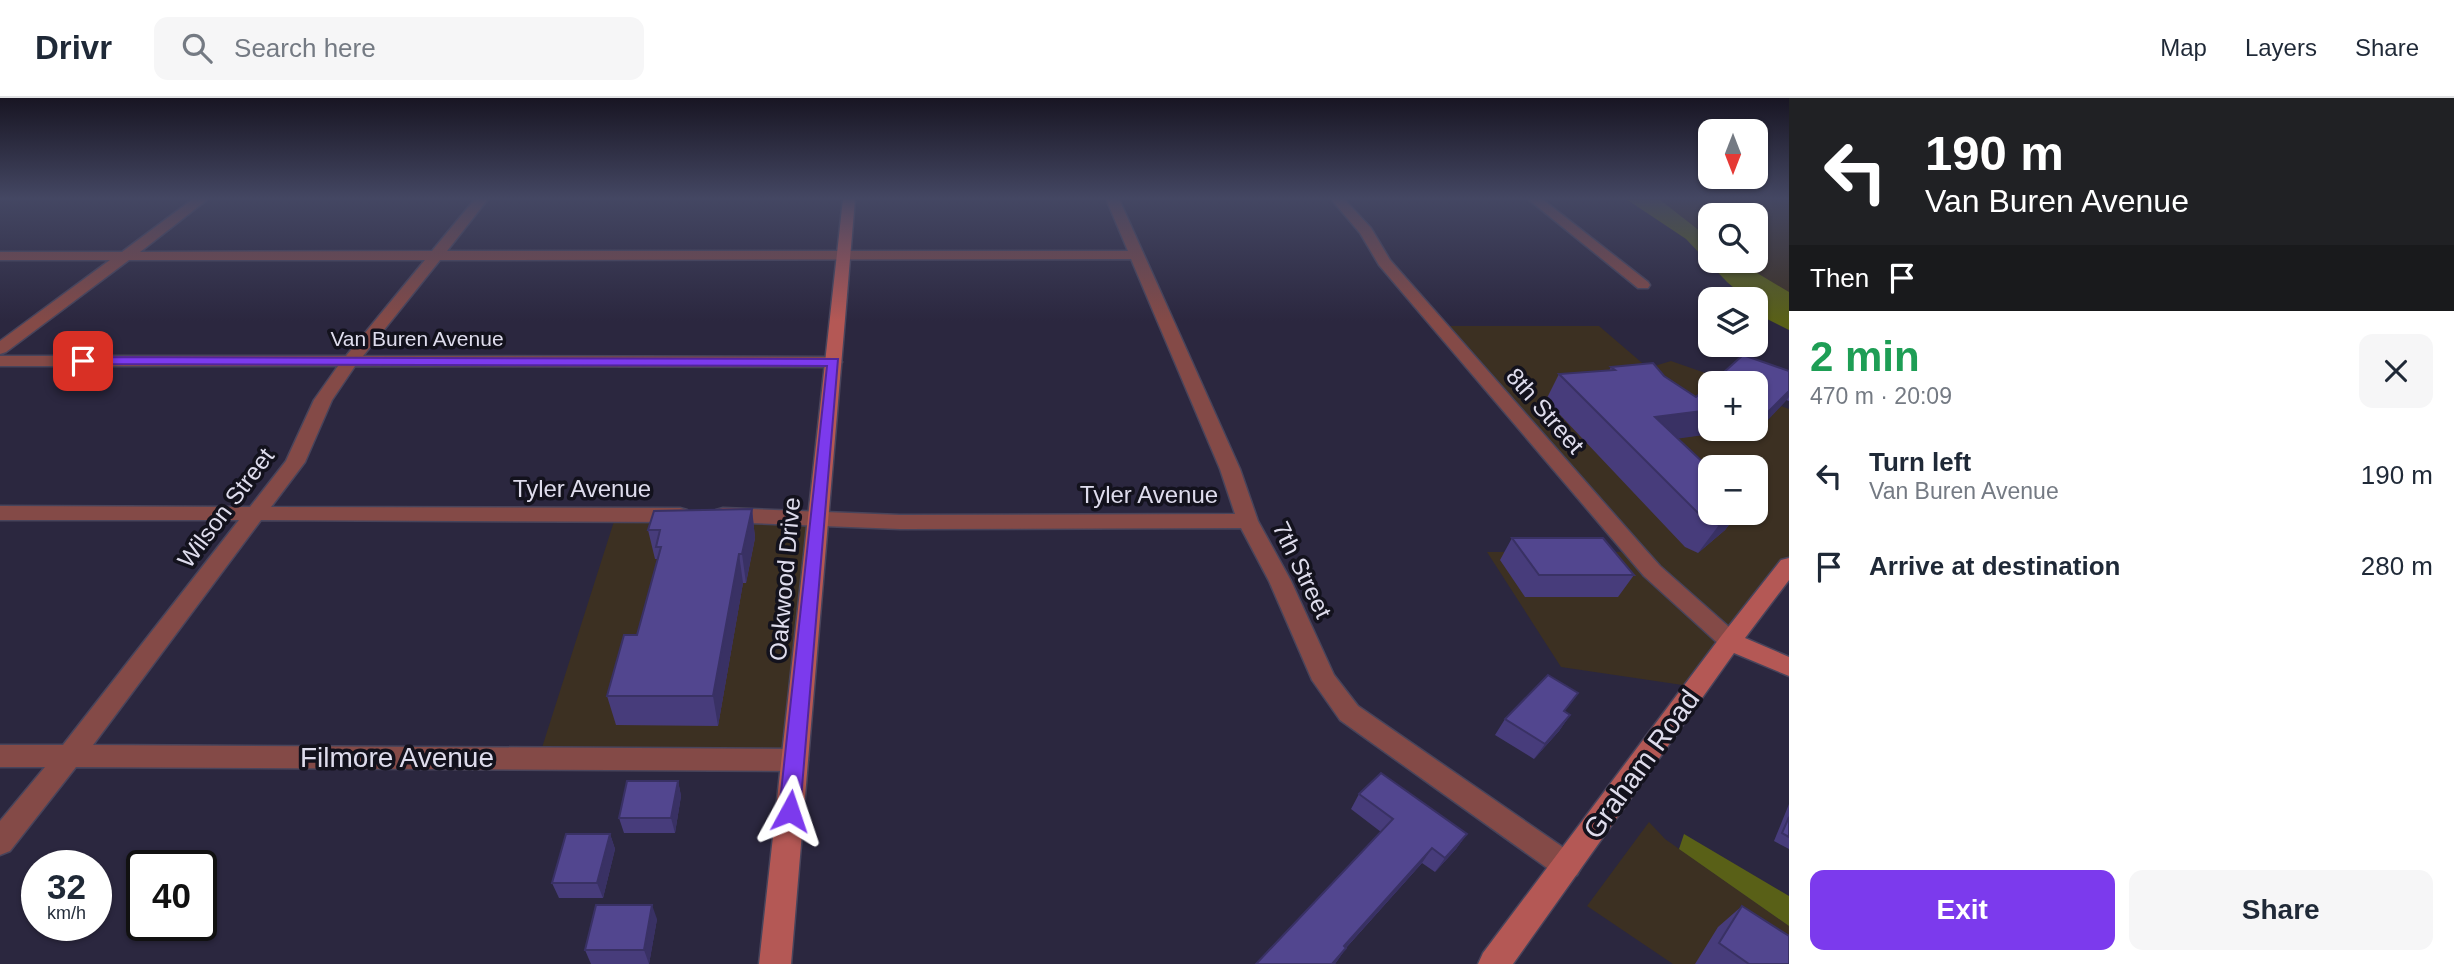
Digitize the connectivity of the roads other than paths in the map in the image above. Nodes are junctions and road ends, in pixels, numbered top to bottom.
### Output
1 (147, 239) edge
2 (449, 239) edge
3 (845, 239) edge
4 (1129, 239) edge
5 (1370, 239) edge
6 (1585, 239) edge
7 (1136, 255) junction
8 (0, 256) edge
9 (125, 256) junction
10 (435, 257) junction
11 (843, 257) junction
12 (1643, 285) dead end
13 (0, 349) edge
14 (0, 361) edge
15 (350, 362) junction
16 (834, 362) junction
17 (0, 513) edge
18 (256, 514) junction
19 (817, 519) junction
20 (1248, 521) junction
21 (1789, 565) edge
22 (1730, 641) junction
23 (1789, 667) edge
24 (0, 756) edge
25 (69, 757) junction
26 (795, 760) junction
27 (0, 842) edge
28 (1567, 866) junction
29 (775, 964) edge
30 (1494, 964) edge

1 - 9 street
2 - 10 street, Wilson Street
3 - 11 street, Oakwood Drive
4 - 7 street, 7th Street
5 - 22 street, 8th Street
6 - 12 street
7 - 11 street
7 - 20 street, 7th Street
8 - 9 street
9 - 10 street
9 - 13 street
10 - 11 street
10 - 15 street, Wilson Street
11 - 16 street, Oakwood Drive
14 - 15 street, Van Buren Avenue
15 - 16 street, Van Buren Avenue
15 - 18 street, Wilson Street
16 - 19 street, Oakwood Drive
17 - 18 street, Tyler Avenue
18 - 19 street, Tyler Avenue
18 - 25 street, Wilson Street
19 - 20 street, Tyler Avenue
19 - 26 street, Oakwood Drive
20 - 28 street, 7th Street
21 - 22 street, Graham Road
22 - 23 street
22 - 28 street, Graham Road
24 - 25 street, Filmore Avenue
25 - 26 street, Filmore Avenue
25 - 27 street, Wilson Street
26 - 29 street, Oakwood Drive
28 - 30 street, Graham Road

